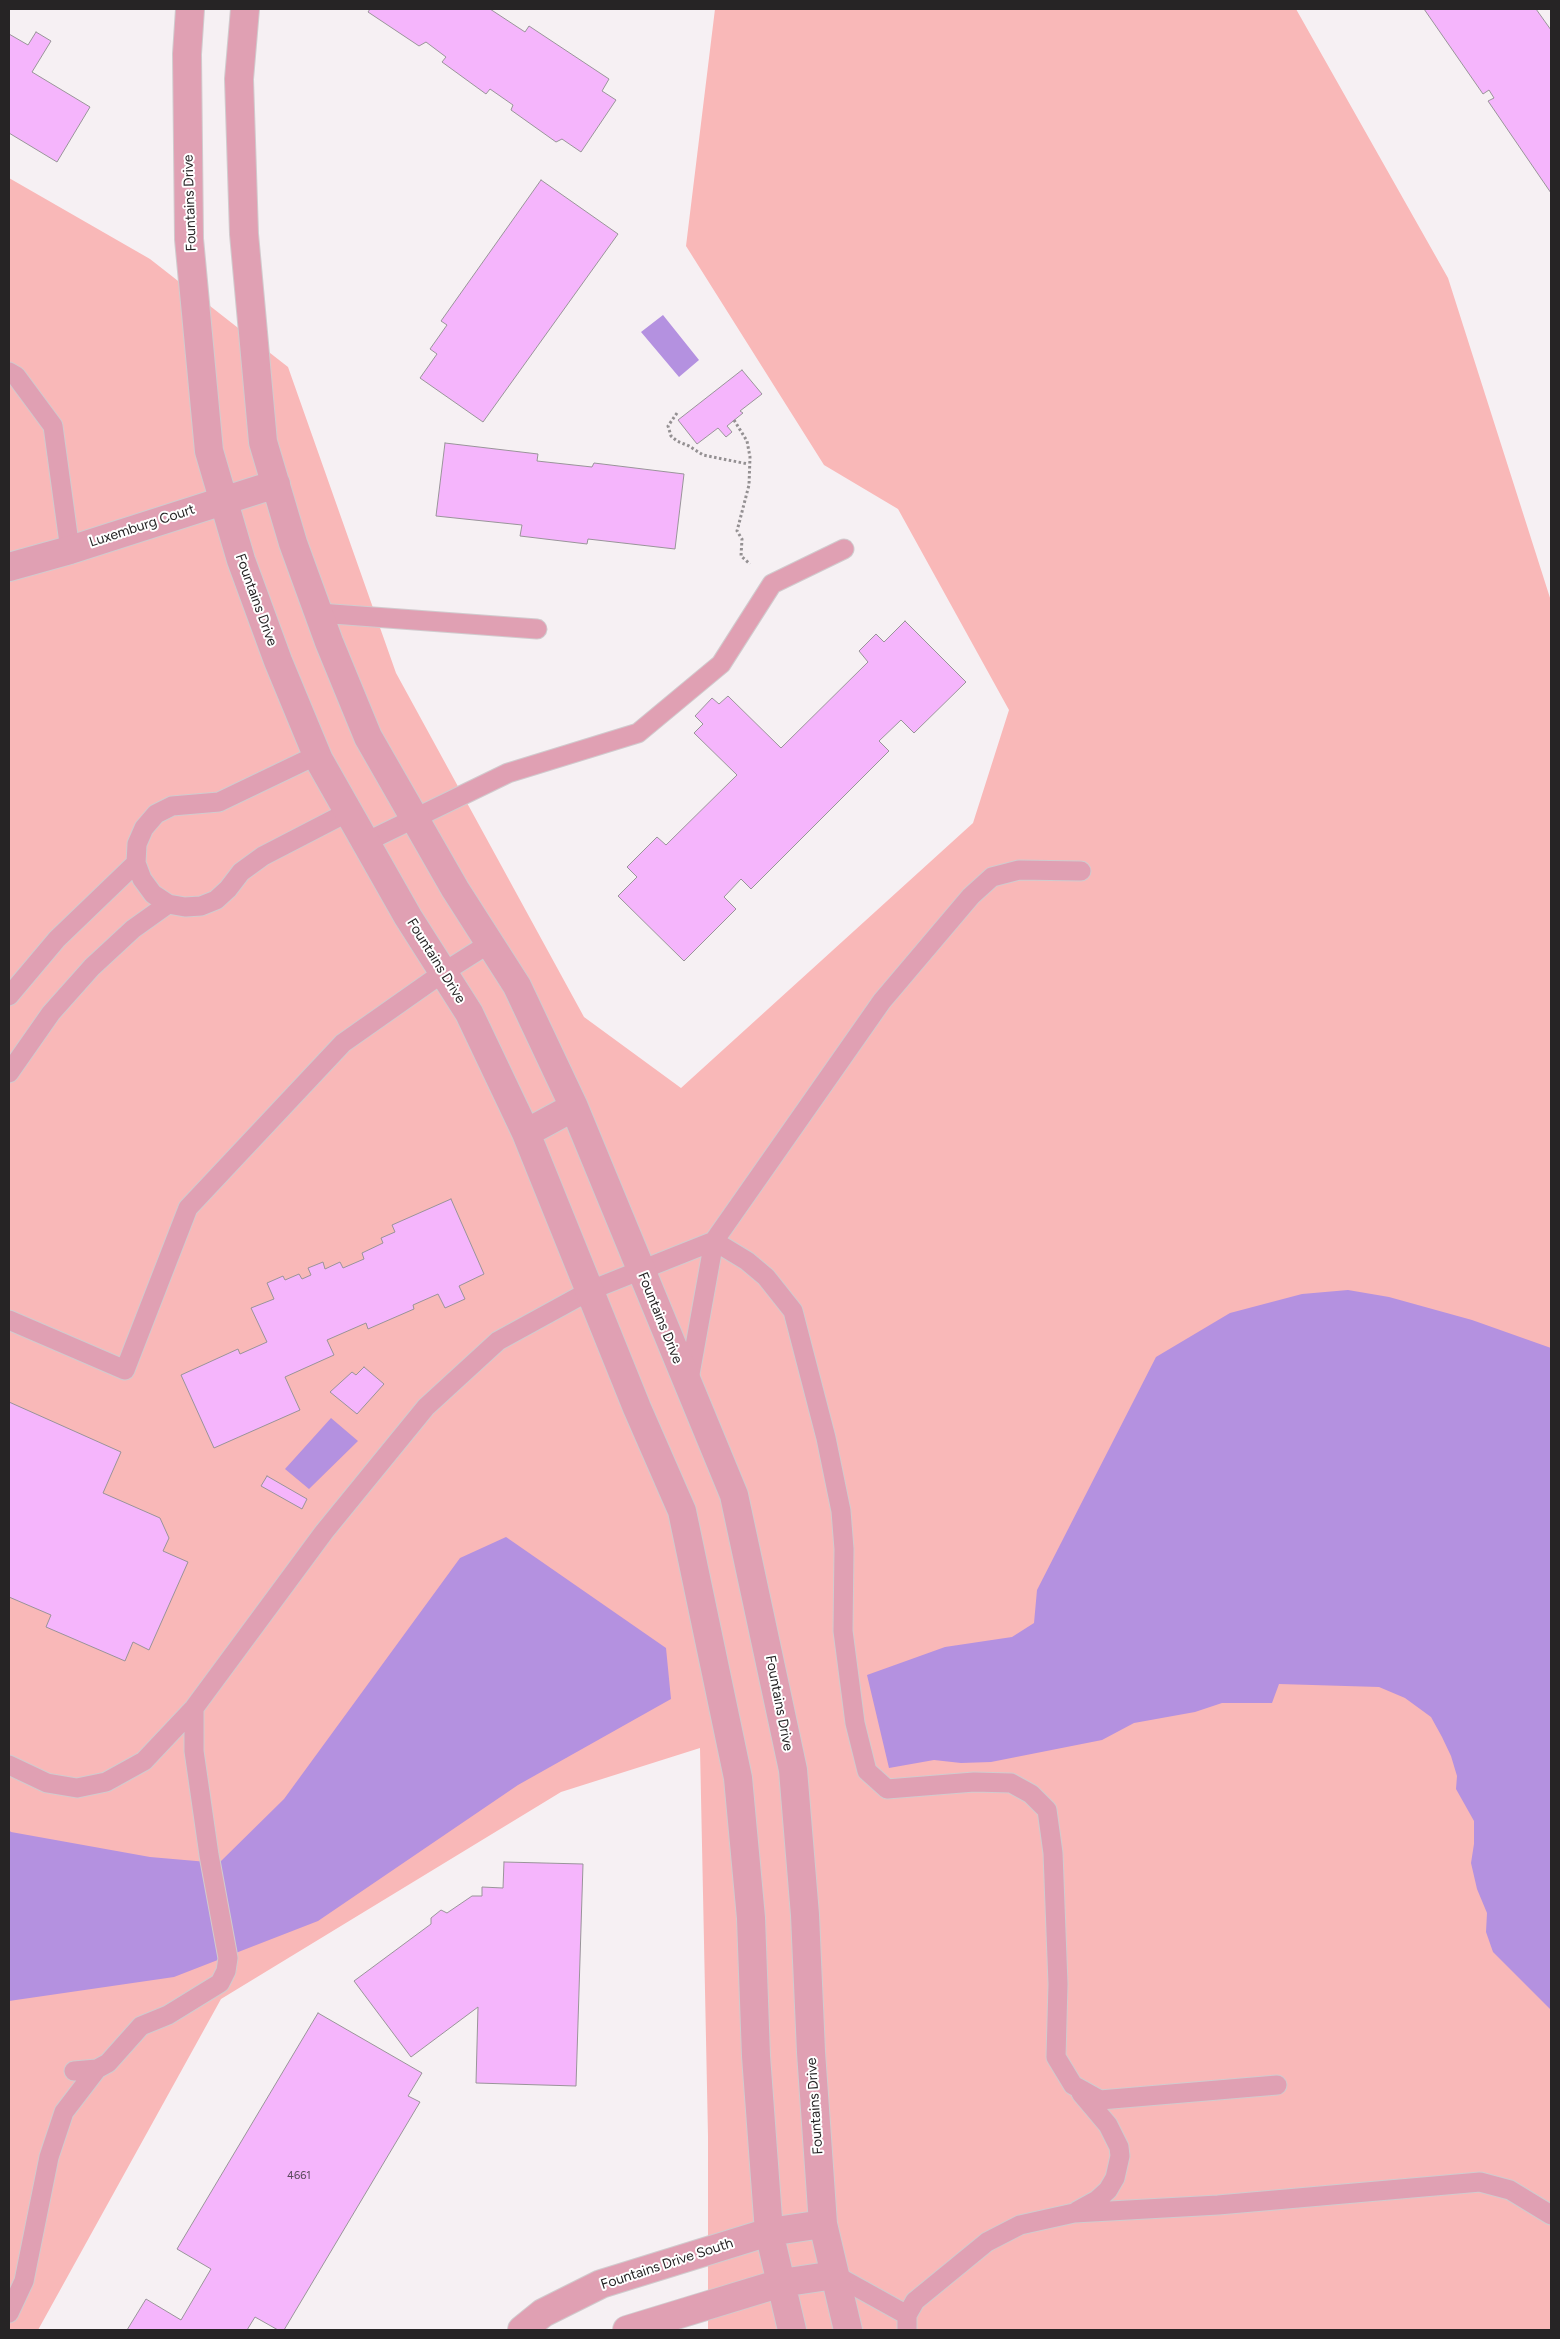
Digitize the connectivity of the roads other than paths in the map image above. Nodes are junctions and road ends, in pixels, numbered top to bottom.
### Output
1 (190, 9) edge
2 (245, 9) edge
3 (9, 372) edge
4 (276, 484) junction
5 (223, 500) junction
6 (844, 549) dead end
7 (70, 550) junction
8 (9, 567) edge
9 (319, 613) junction
10 (537, 629) dead end
11 (317, 755) junction
12 (348, 812) junction
13 (415, 818) junction
14 (366, 842) junction
15 (136, 863) junction
16 (1081, 870) dead end
17 (168, 904) junction
18 (490, 943) junction
19 (444, 972) junction
20 (9, 996) edge
21 (9, 1073) edge
22 (574, 1107) junction
23 (526, 1133) junction
24 (714, 1241) junction
25 (640, 1269) junction
26 (591, 1290) junction
27 (9, 1320) edge
28 (688, 1387) junction
29 (194, 1708) junction
30 (9, 1765) edge
31 (97, 2069) junction
32 (74, 2072) dead end
33 (1073, 2085) junction
34 (1277, 2085) dead end
35 (1074, 2213) junction
36 (1551, 2215) edge
37 (823, 2224) junction
38 (769, 2232) junction
39 (835, 2275) junction
40 (781, 2283) junction
41 (9, 2313) edge
42 (907, 2322) edge
43 (522, 2330) edge
44 (627, 2330) edge
45 (792, 2330) edge
46 (848, 2330) edge

1 - 5 street, Fountains Drive
2 - 4 street, Fountains Drive
3 - 7 lane
4 - 5 street, Luxemburg Court
4 - 9 street, Fountains Drive
5 - 7 street, Luxemburg Court
5 - 11 street, Fountains Drive
6 - 13 lane
7 - 8 street, Luxemburg Court
9 - 10 lane
9 - 13 street, Fountains Drive
11 - 12 street, Fountains Drive
11 - 15 lane
12 - 14 street, Fountains Drive
12 - 17 lane
13 - 14 lane
13 - 18 street, Fountains Drive
14 - 19 street, Fountains Drive
15 - 17 lane
15 - 20 lane
16 - 24 lane
17 - 21 lane
18 - 19 lane
18 - 22 street, Fountains Drive
19 - 23 street, Fountains Drive
19 - 27 lane
22 - 23 street
22 - 25 street, Fountains Drive
23 - 26 street, Fountains Drive
24 - 25 lane
24 - 28 lane
24 - 33 lane
25 - 26 lane
25 - 28 street, Fountains Drive
26 - 29 lane
26 - 38 street, Fountains Drive
28 - 37 street, Fountains Drive
29 - 30 lane
29 - 31 lane
31 - 32 lane
31 - 41 lane
33 - 34 lane
33 - 35 lane
35 - 36 lane
35 - 42 lane
37 - 38 street, Fountains Drive South
37 - 39 street, Fountains Drive
38 - 40 street, Fountains Drive
38 - 43 street, Fountains Drive South
39 - 40 street
39 - 42 lane
39 - 46 street, Fountains Drive
40 - 44 street
40 - 45 street, Fountains Drive

